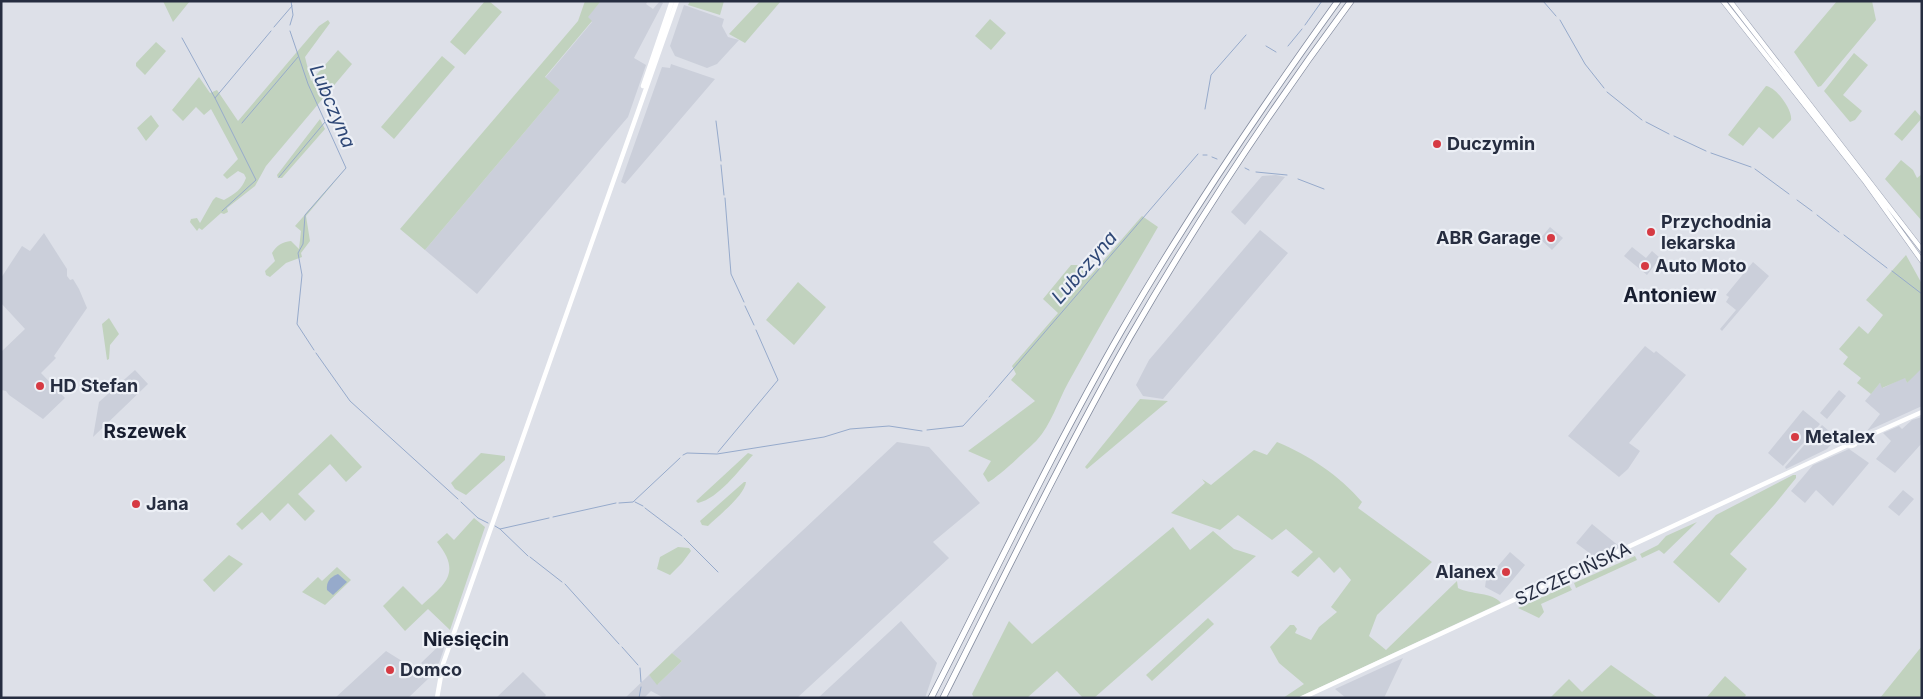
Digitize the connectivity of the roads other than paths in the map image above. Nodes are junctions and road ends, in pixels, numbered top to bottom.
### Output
1 (672, 1) edge
2 (677, 1) edge
3 (1338, 1) edge
4 (1351, 1) edge
5 (1723, 1) edge
6 (1730, 1) edge
7 (634, 118) junction
8 (1922, 250) edge
9 (1922, 261) edge
10 (1922, 412) edge
11 (1859, 439) junction
12 (1847, 444) junction
13 (437, 698) edge
14 (931, 698) edge
15 (943, 698) edge
16 (1302, 698) edge

1 - 7 main road
2 - 7 main road
3 - 14 highway
4 - 15 highway
5 - 9 main road
6 - 8 main road
7 - 13 main road
10 - 11 main road
11 - 12 main road
11 - 12 main road
12 - 16 main road, SZCZECIŃSKA

